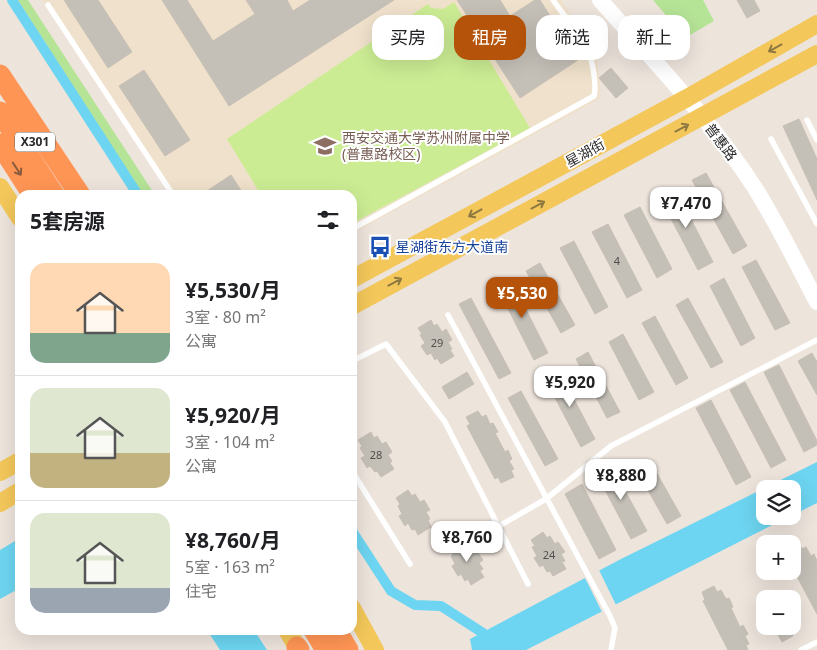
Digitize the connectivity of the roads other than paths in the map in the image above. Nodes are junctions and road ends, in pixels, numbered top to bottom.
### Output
1 (553, 0) edge
2 (600, 0) edge
3 (48, 5) dead end
4 (817, 24) edge
5 (817, 54) edge
6 (0, 75) edge
7 (0, 89) edge
8 (687, 98) junction
9 (0, 112) edge
10 (702, 117) junction
11 (807, 120) dead end
12 (771, 139) dead end
13 (817, 140) edge
14 (0, 144) edge
15 (0, 187) edge
16 (31, 190) edge
17 (51, 190) edge
18 (67, 190) edge
19 (77, 190) edge
20 (170, 190) edge
21 (15, 210) edge
22 (814, 210) edge
23 (817, 224) edge
24 (357, 226) edge
25 (357, 276) edge
26 (817, 302) edge
27 (357, 303) edge
28 (448, 315) dead end
29 (817, 340) edge
30 (357, 359) edge
31 (15, 464) edge
32 (0, 472) edge
33 (357, 480) edge
34 (15, 494) edge
35 (546, 499) junction
36 (0, 503) edge
37 (498, 526) junction
38 (410, 564) dead end
39 (528, 584) dead end
40 (357, 617) edge
41 (317, 635) edge
42 (339, 635) edge
43 (817, 642) edge
44 (326, 650) edge
45 (348, 650) edge
46 (375, 650) edge
47 (611, 650) edge
48 (801, 650) edge

1 - 24 lane
2 - 8 main road, 普惠路
3 - 20 lane
4 -> 8 main road, 星湖街
5 - 10 main road, 星湖街
6 - 19 highway
7 - 18 main road, X301
8 - 10 main road, 普惠路
8 -> 25 main road, 星湖街
9 - 17 highway
10 - 26 main road, 普惠路
27 -> 10 main road, 星湖街
11 - 13 lane
12 - 22 lane
14 -> 16 highway
15 - 21 main road
22 - 23 lane
28 - 35 lane
29 - 35 lane
30 - 37 lane
31 - 32 main road
33 - 38 lane
34 - 36 main road
35 - 37 lane
35 - 47 lane
37 - 39 lane
40 - 46 main road
41 - 44 highway
42 - 45 highway
43 - 48 lane

